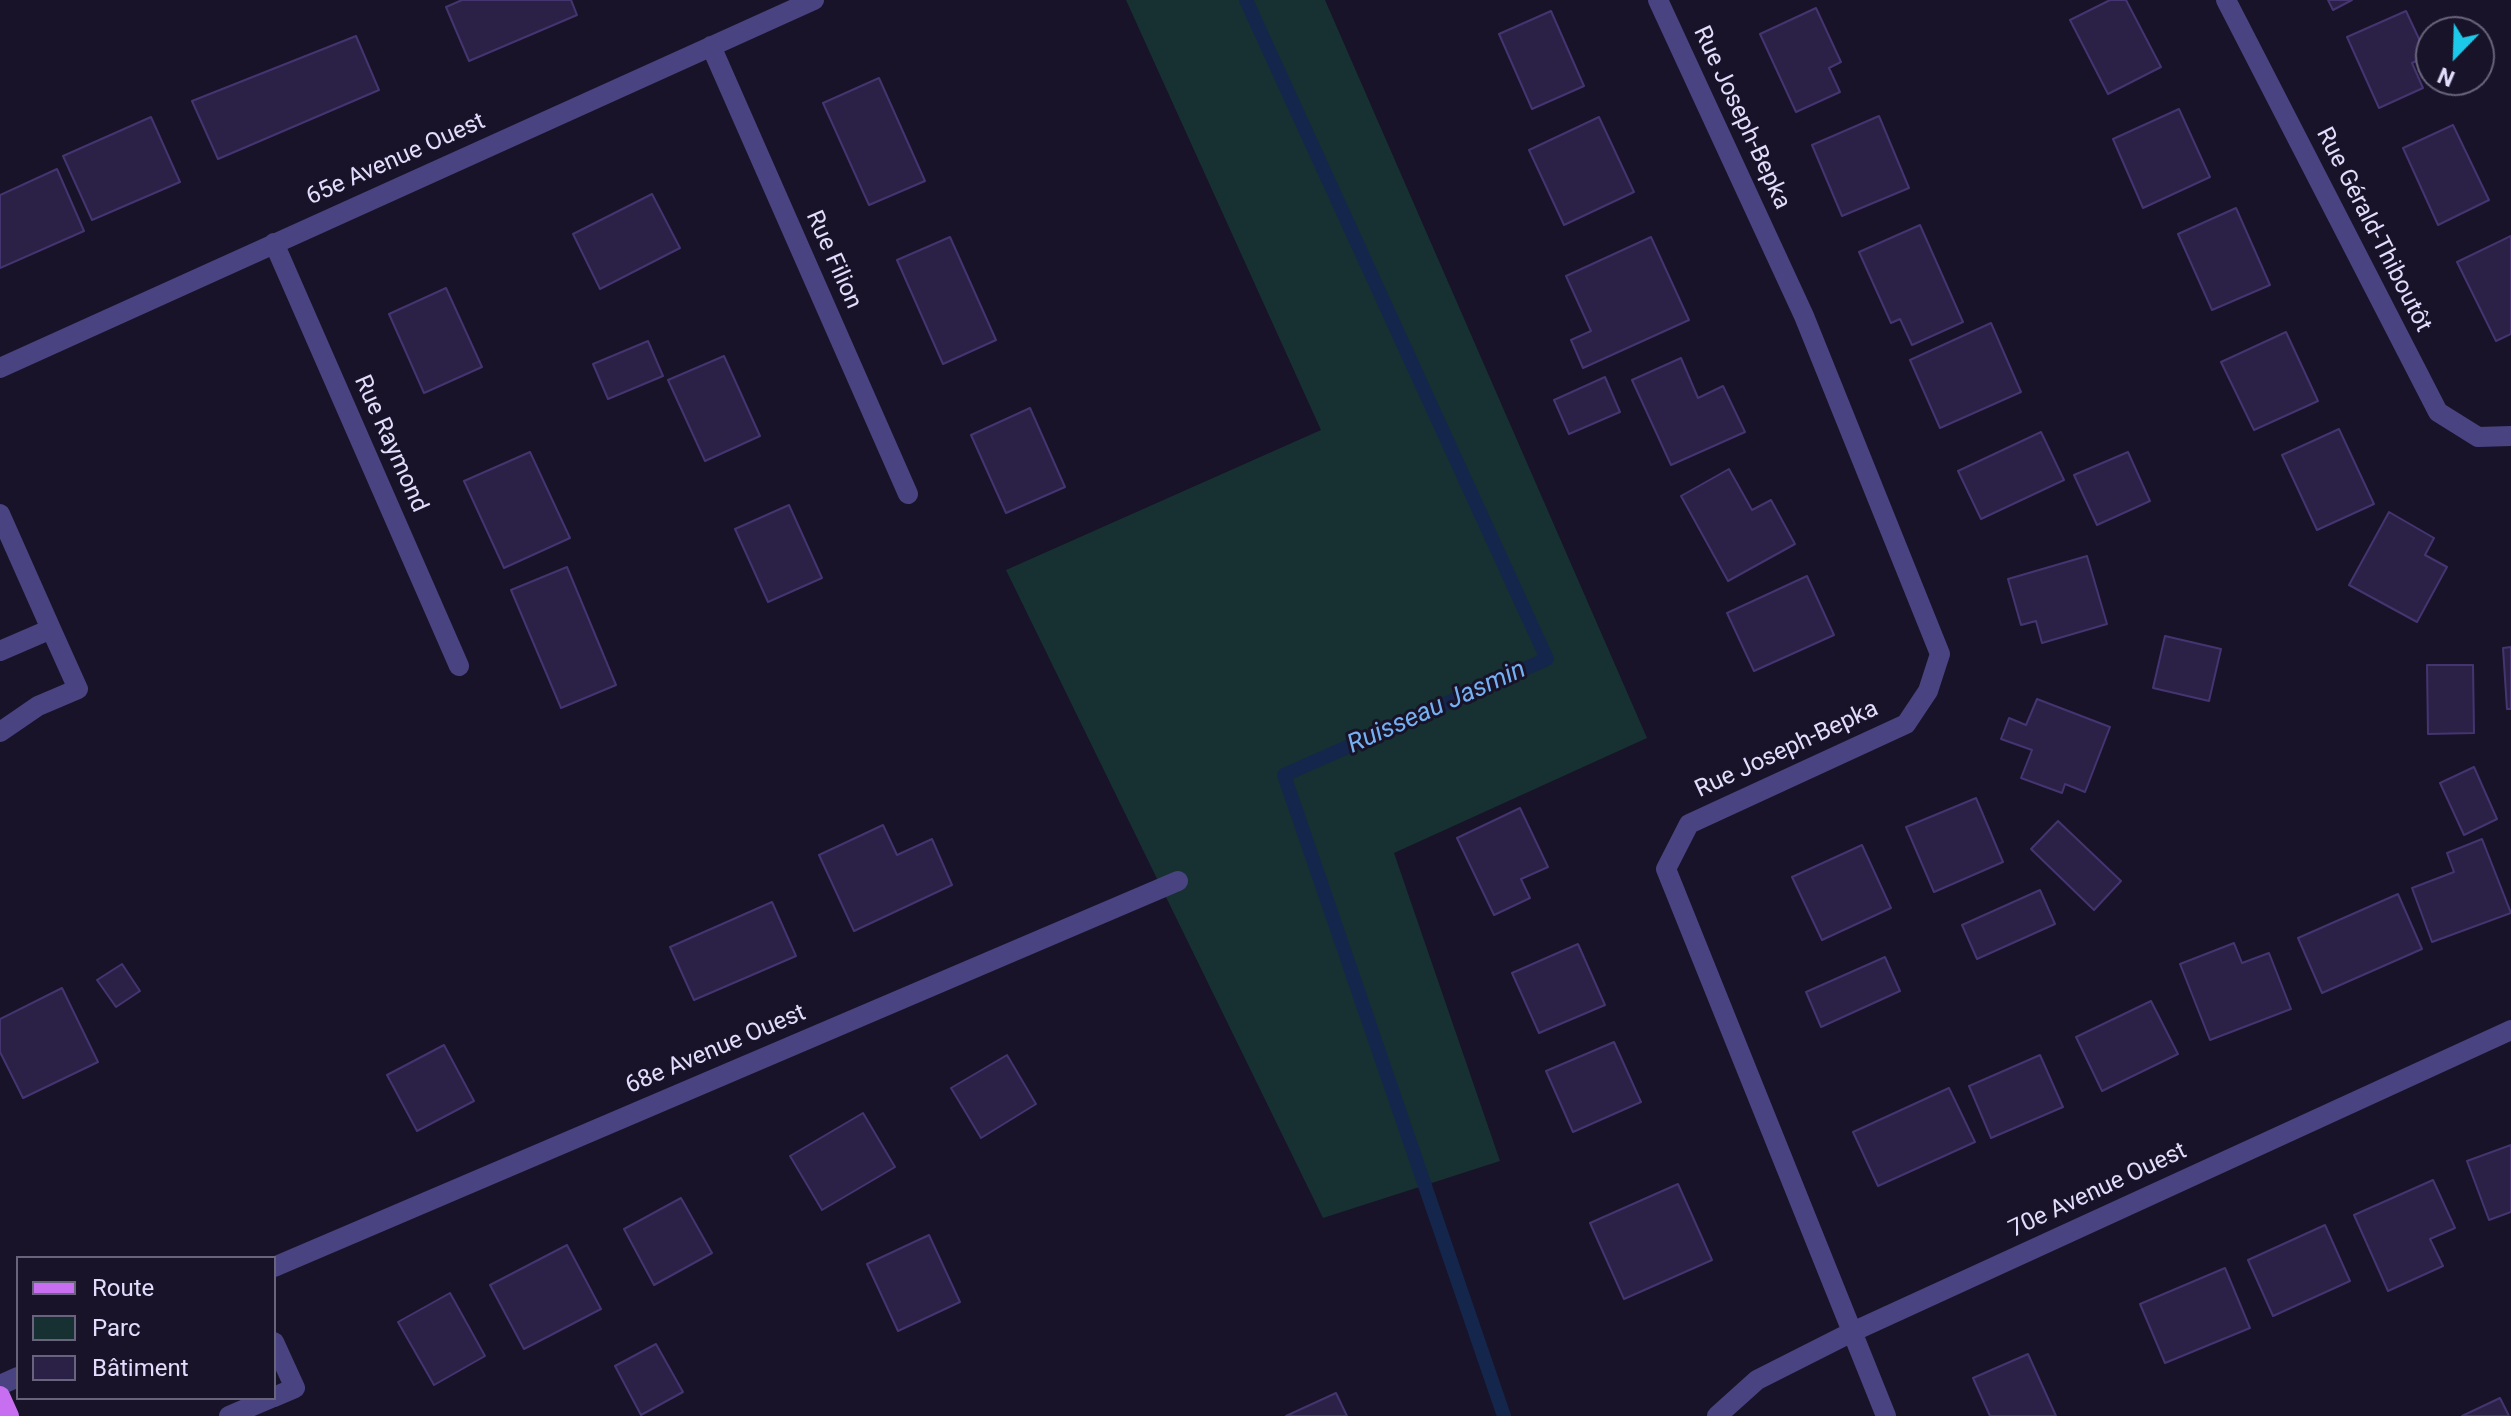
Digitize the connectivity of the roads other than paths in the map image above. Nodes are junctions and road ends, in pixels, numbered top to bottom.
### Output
1 (814, 0) edge
2 (1658, 0) edge
3 (2226, 0) edge
4 (711, 46) junction
5 (274, 243) junction
6 (0, 368) edge
7 (2511, 436) edge
8 (908, 494) dead end
9 (0, 514) edge
10 (51, 629) junction
11 (0, 651) edge
12 (459, 666) dead end
13 (0, 732) edge
14 (1178, 881) dead end
15 (2511, 1030) edge
16 (276, 1266) edge
17 (1850, 1333) junction
18 (276, 1346) edge
19 (276, 1395) edge
20 (0, 1396) edge
21 (265, 1400) edge
22 (9, 1416) edge
23 (229, 1416) edge
24 (1717, 1416) edge
25 (1886, 1416) edge

1 - 4 street, 65e Avenue Ouest
2 - 17 street, Rue Joseph-Bepka
3 - 7 street, Rue Gérald-Thiboutôt
4 - 5 street, 65e Avenue Ouest
4 - 8 street, Rue Filion
5 - 6 street, 65e Avenue Ouest
5 - 12 street, Rue Raymond
9 - 10 street
10 - 11 street
10 - 13 street
14 - 16 street, 68e Avenue Ouest
15 - 17 street, 70e Avenue Ouest
17 - 24 street, 70e Avenue Ouest
17 - 25 street, Rue Joseph-Bepka
18 - 19 street
20 - 22 main road
21 - 23 street

